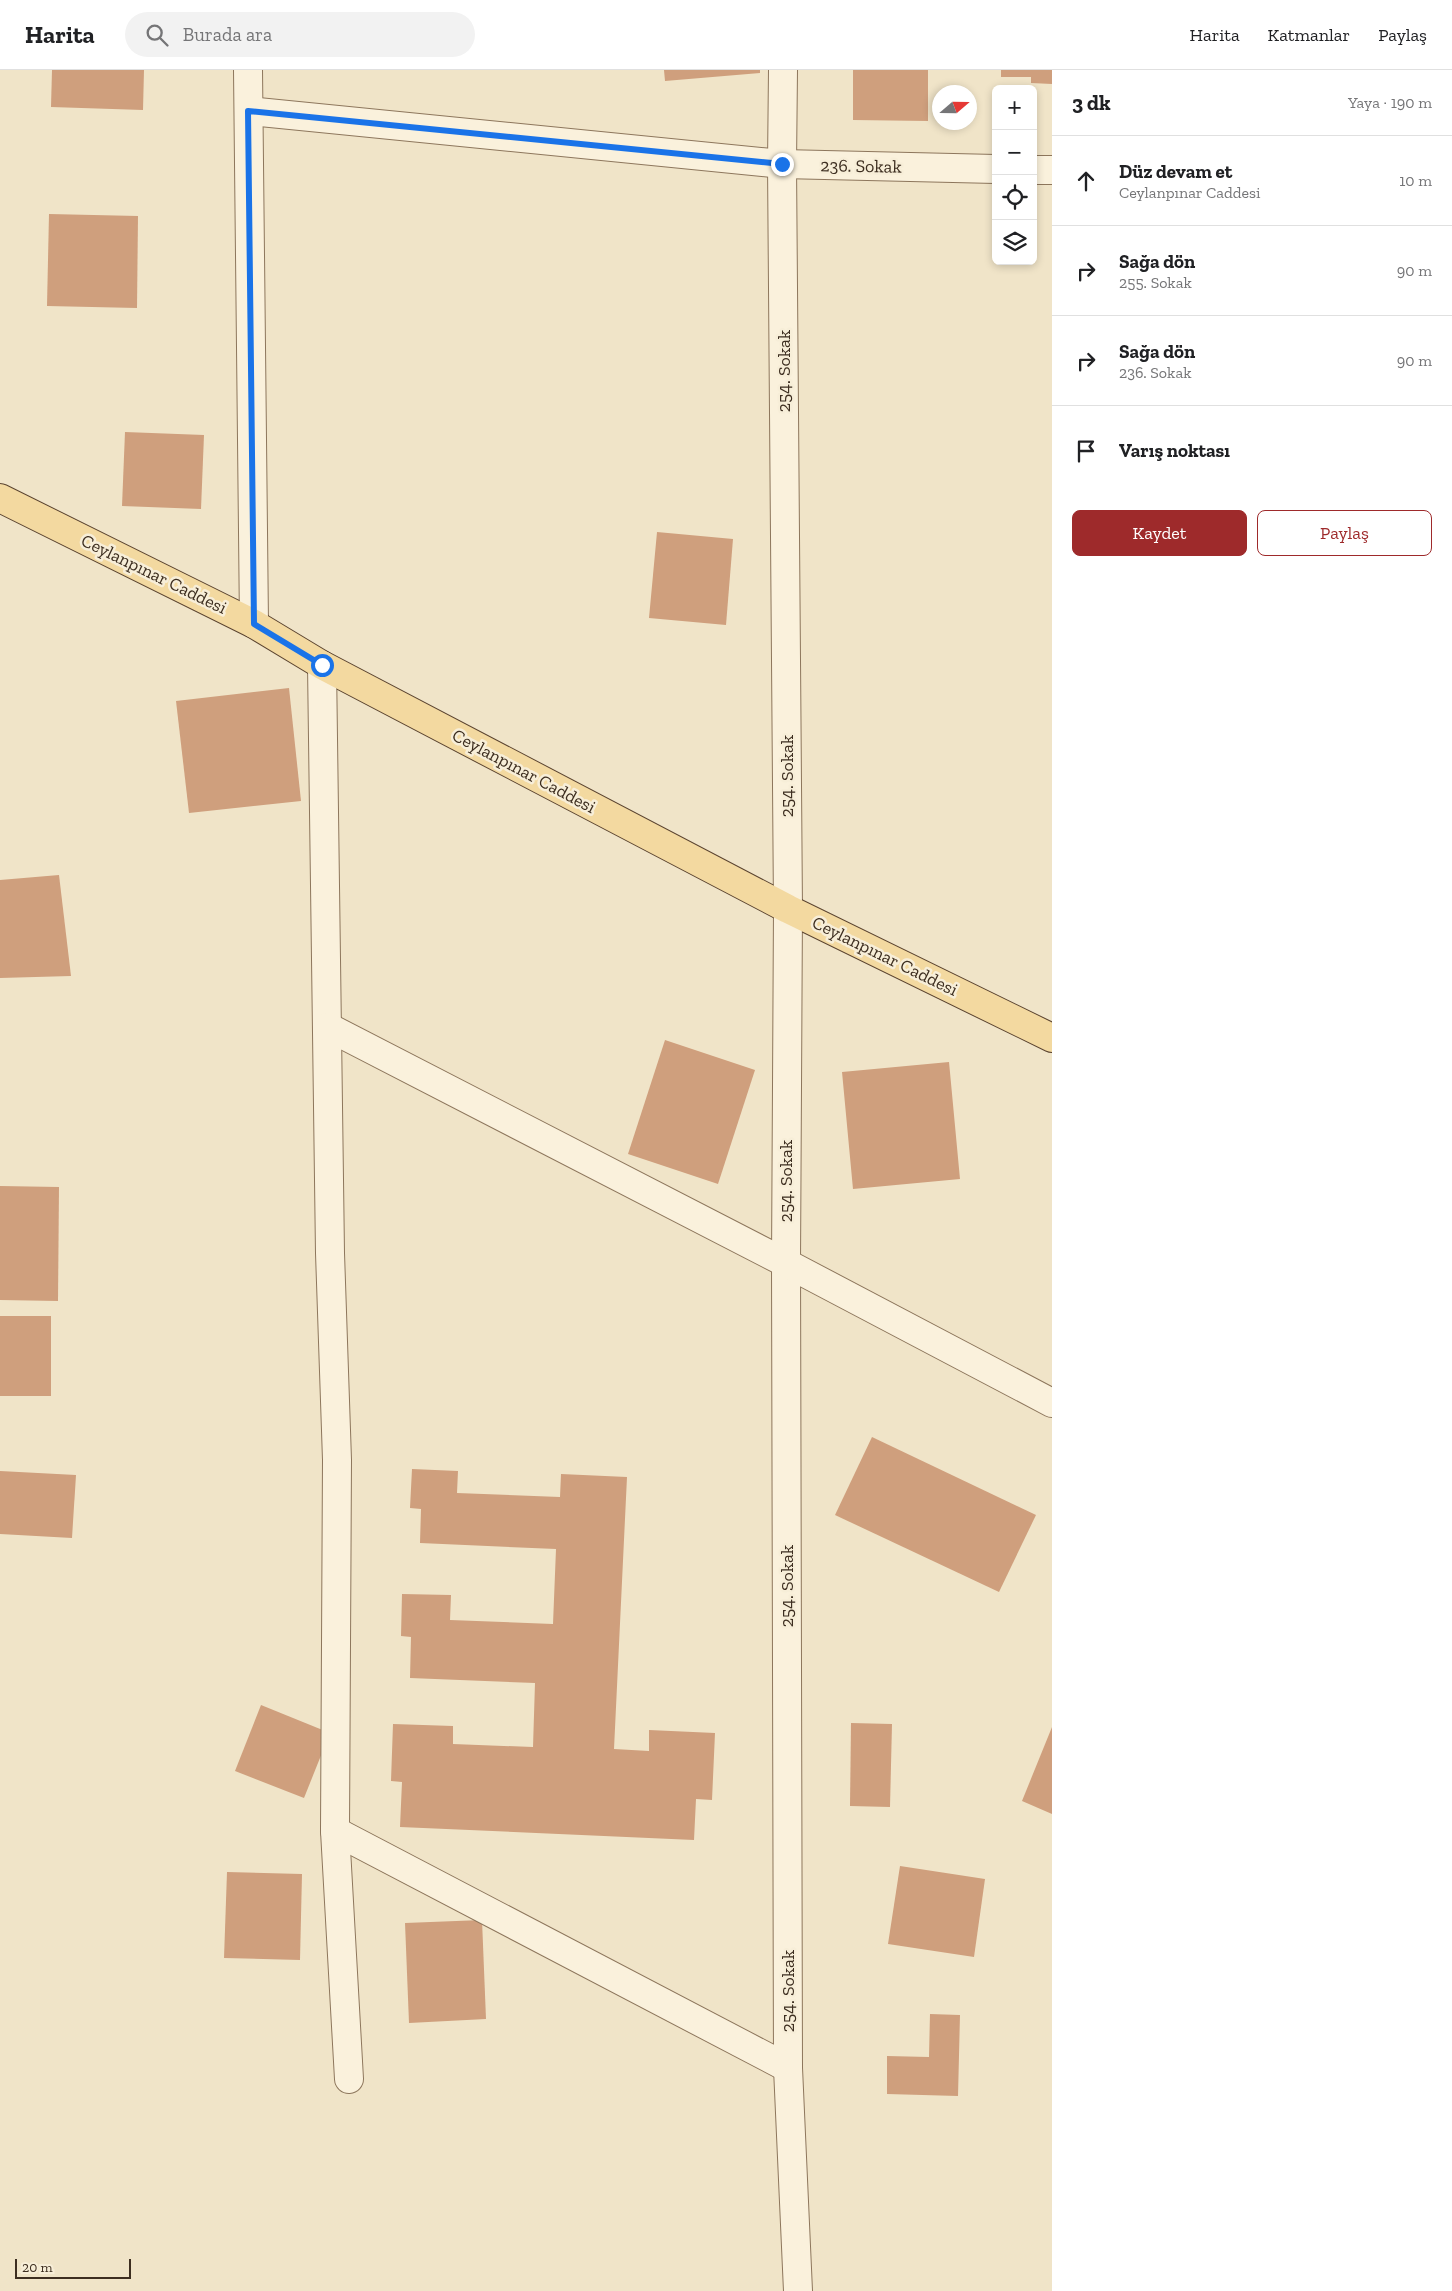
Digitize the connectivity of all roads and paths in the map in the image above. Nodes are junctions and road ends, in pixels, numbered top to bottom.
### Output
1 (248, 70) edge
2 (783, 70) edge
3 (248, 111) junction
4 (782, 164) junction
5 (992, 169) edge
6 (1037, 170) edge
7 (1052, 170) edge
8 (0, 498) edge
9 (254, 624) junction
10 (322, 665) junction
11 (788, 909) junction
12 (328, 1027) junction
13 (1052, 1038) edge
14 (786, 1263) junction
15 (1052, 1403) edge
16 (335, 1832) junction
17 (788, 2068) junction
18 (349, 2079) dead end
19 (798, 2291) edge

1 - 3 street
2 - 4 street, 254. Sokak
3 - 4 street, 236. Sokak
3 - 9 street
4 - 5 street, 236. Sokak
4 - 11 street, 254. Sokak
6 - 7 street
8 - 9 main road, Ceylanpınar Caddesi
9 - 10 main road, Ceylanpınar Caddesi
10 - 11 main road, Ceylanpınar Caddesi
10 - 12 street
11 - 13 main road, Ceylanpınar Caddesi
11 - 14 street, 254. Sokak
12 - 14 street
12 - 16 street
14 - 15 street
14 - 17 street, 254. Sokak
16 - 17 street
16 - 18 street
17 - 19 street, 254. Sokak

